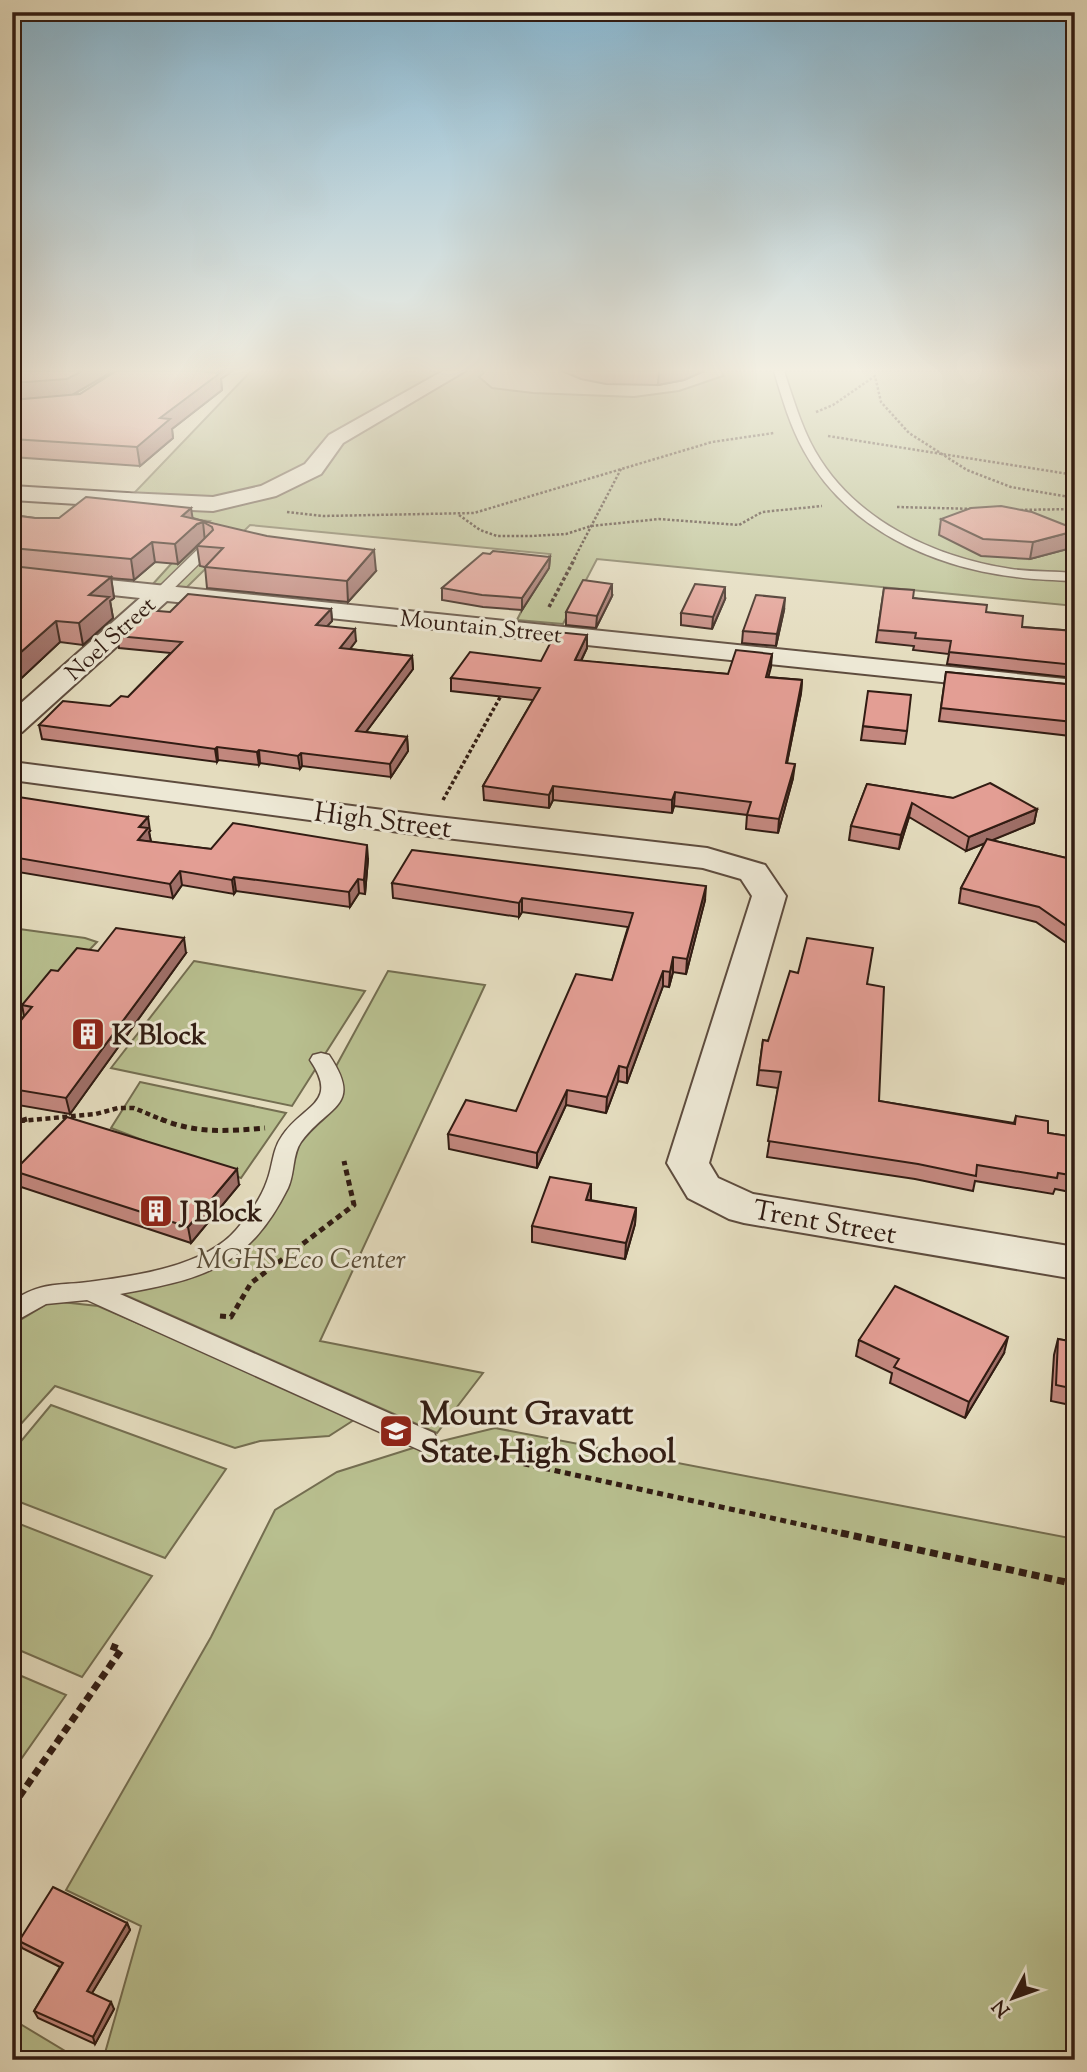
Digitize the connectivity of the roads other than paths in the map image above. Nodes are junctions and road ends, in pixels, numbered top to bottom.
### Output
1 (314, 468) edge
2 (821, 468) edge
3 (12, 493) edge
4 (206, 549) edge
5 (12, 577) edge
6 (1075, 577) edge
7 (161, 593) junction
8 (1075, 688) edge
9 (12, 726) edge
10 (12, 771) edge
11 (753, 872) joint
12 (321, 1060) dead end
13 (1075, 1264) edge
14 (89, 1291) junction
15 (12, 1314) edge
16 (424, 1441) road end

1 - 3 street
2 - 6 lane
4 - 7 lane, Noel Street
5 - 7 street, Mountain Street
7 - 8 street, Mountain Street
7 - 9 street, Noel Street
10 - 11 street, High Street
11 - 13 street, Trent Street
12 - 14 lane
14 - 15 lane
14 - 16 lane

